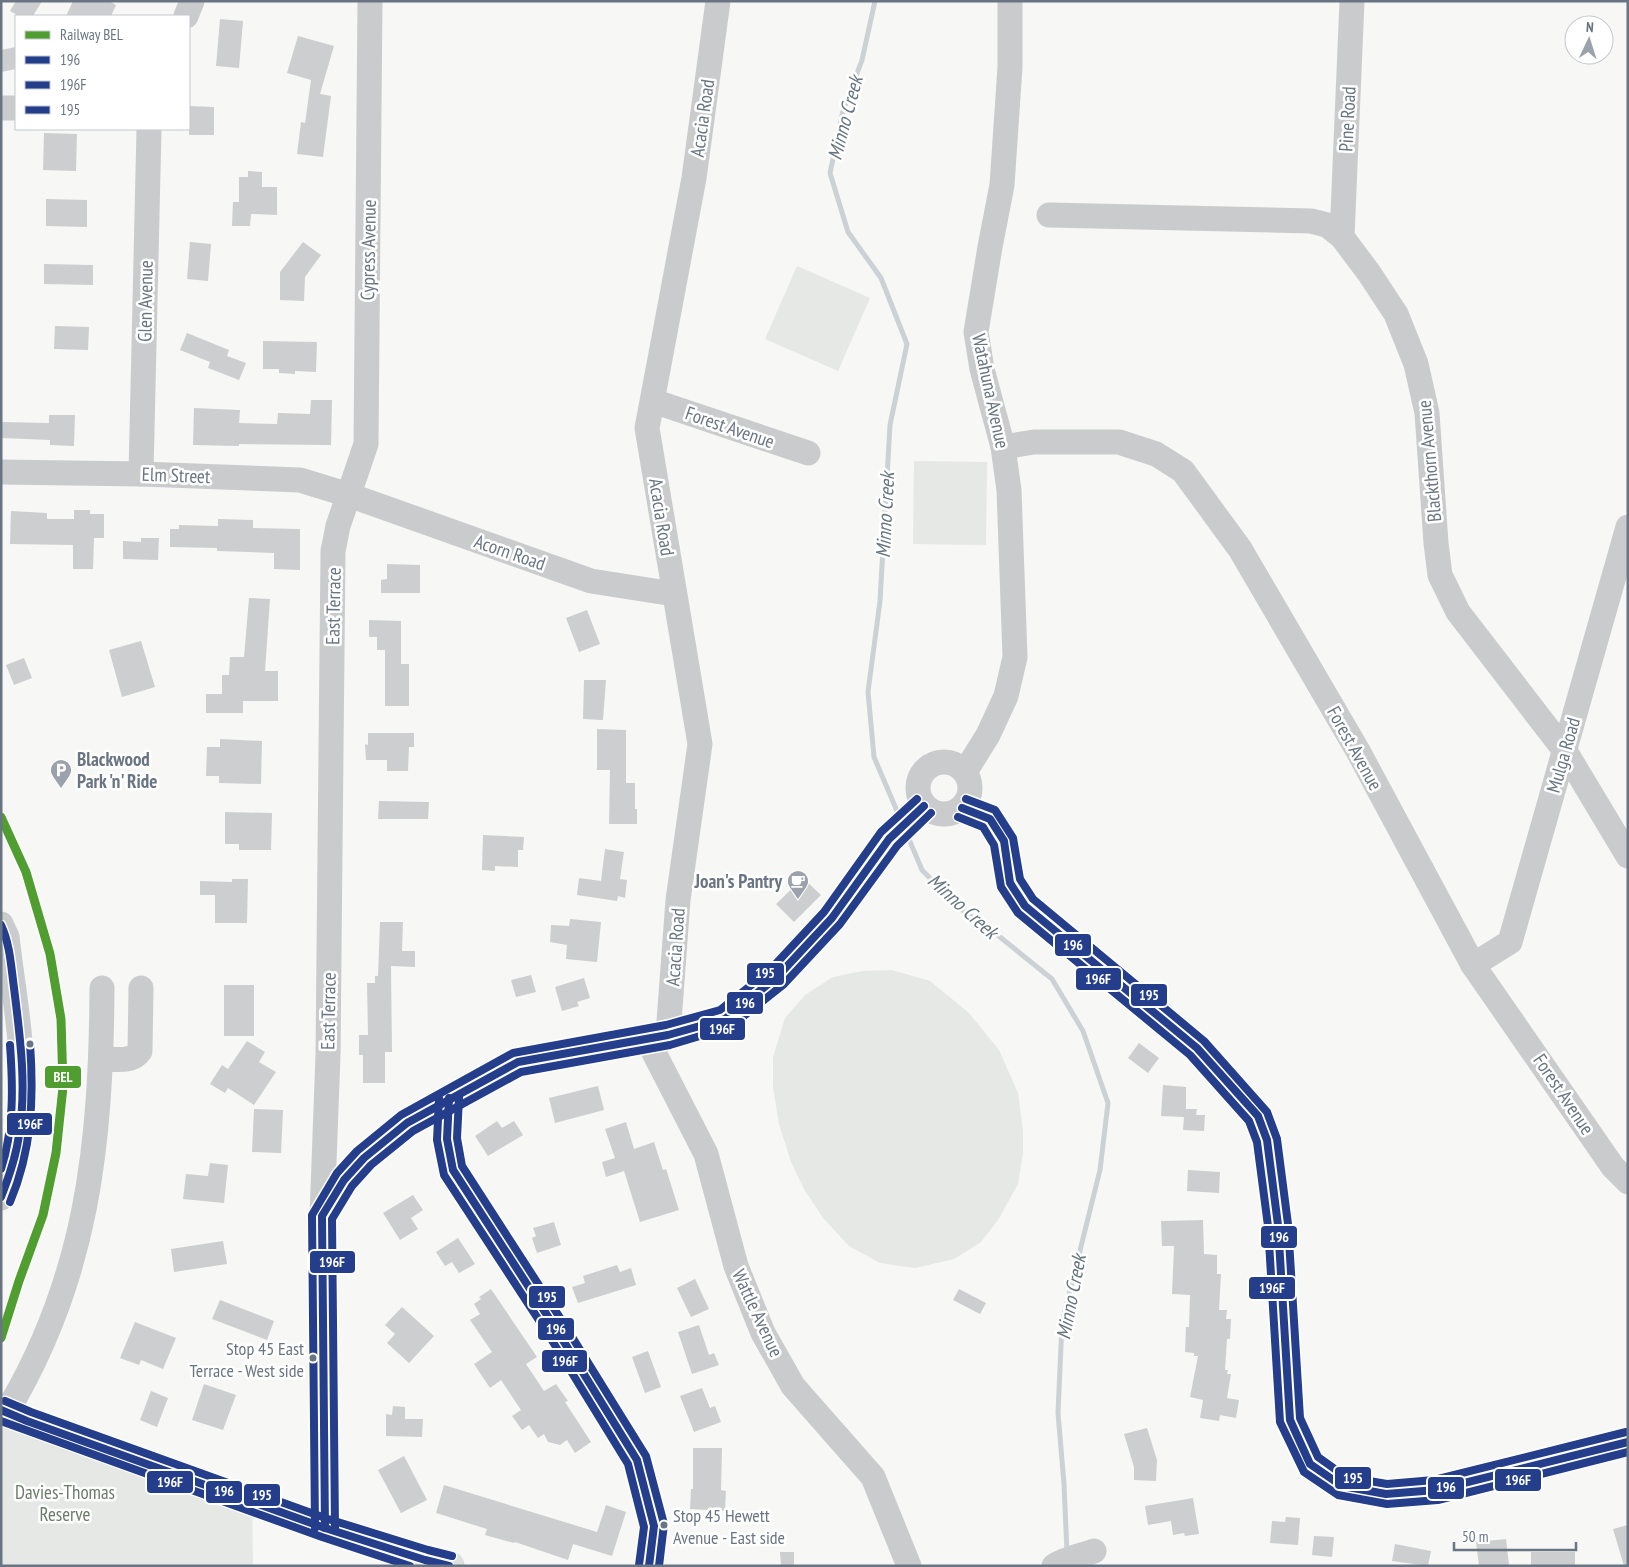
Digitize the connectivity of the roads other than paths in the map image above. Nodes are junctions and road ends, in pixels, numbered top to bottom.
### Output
1 (192, 1) edge
2 (370, 1) edge
3 (718, 1) edge
4 (1010, 1) edge
5 (1352, 1) edge
6 (186, 15) edge
7 (1, 108) edge
8 (15, 108) edge
9 (149, 130) edge
10 (1049, 215) dead end
11 (1342, 237) junction
12 (652, 400) junction
13 (1003, 446) junction
14 (808, 452) dead end
15 (1, 472) edge
16 (141, 474) junction
17 (348, 496) junction
18 (1628, 527) edge
19 (674, 594) junction
20 (1565, 751) junction
21 (965, 772) junction
22 (962, 808) junction
23 (910, 819) junction
24 (1628, 856) edge
25 (1, 924) edge
26 (1473, 964) junction
27 (102, 988) dead end
28 (141, 988) dead end
29 (658, 1037) junction
30 (101, 1059) junction
31 (449, 1098) junction
32 (1628, 1182) edge
33 (1, 1198) edge
34 (322, 1216) junction
35 (4, 1411) edge
36 (1628, 1442) edge
37 (325, 1528) junction
38 (450, 1566) edge
39 (649, 1566) edge
40 (909, 1566) edge

1 - 6 street
2 - 17 street, Cypress Avenue
3 - 12 street, Acacia Road
4 - 13 street, Watahuna Avenue
5 - 11 street, Pine Road
7 - 8 street
9 - 16 street, Glen Avenue
10 - 11 street, Blackthorn Avenue
11 - 20 street, Blackthorn Avenue
12 - 14 street, Forest Avenue
12 - 19 street, Acacia Road
13 - 21 street, Watahuna Avenue
13 - 26 street, Forest Avenue
15 - 16 street, Elm Street
16 - 17 street, Elm Street
17 - 19 street, Acorn Road
17 - 34 street, East Terrace
18 - 20 street, Mulga Road
19 - 29 street, Acacia Road
20 - 24 street, Blackthorn Avenue
20 - 26 street, Mulga Road
21 - 22 street
21 - 23 street
22 - 23 street
22 - 36 street
23 - 29 street
25 - 33 street
26 - 32 street, Forest Avenue
27 - 30 street
28 - 30 street
29 - 31 street
29 - 40 street, Wattle Avenue
30 - 35 street
31 - 34 street
31 - 39 street
34 - 37 street, East Terrace
35 - 37 main road
37 - 38 main road

